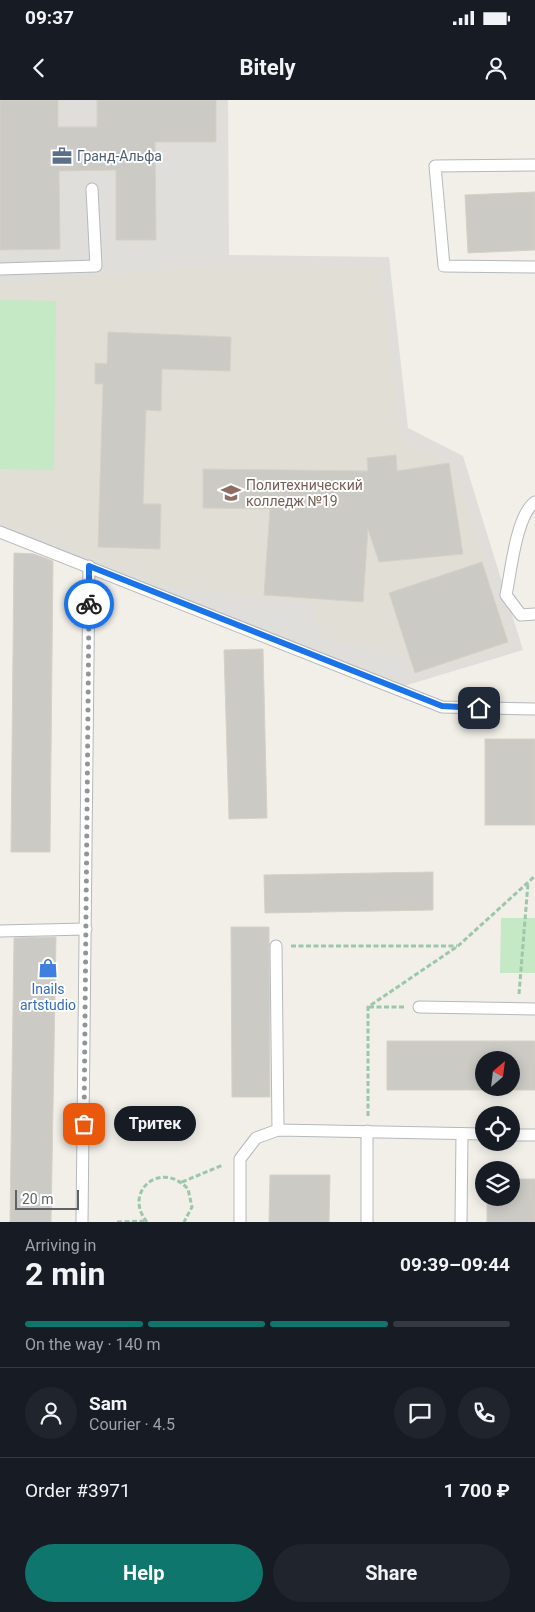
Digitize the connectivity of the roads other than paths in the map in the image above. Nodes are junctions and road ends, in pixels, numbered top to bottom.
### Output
1 (535, 165) edge
2 (92, 189) dead end
3 (535, 267) edge
4 (0, 269) edge
5 (535, 502) edge
6 (0, 532) edge
7 (89, 566) junction
8 (535, 614) edge
9 (535, 709) edge
10 (86, 929) junction
11 (0, 931) edge
12 (276, 946) road end
13 (419, 1007) road end
14 (535, 1009) edge
15 (278, 1130) junction
16 (368, 1132) junction
17 (462, 1134) junction
18 (475, 1134) edge
19 (520, 1135) edge
20 (535, 1135) edge
21 (82, 1222) edge
22 (240, 1222) edge
23 (367, 1222) edge
24 (461, 1222) edge

1 - 3 lane
2 - 4 lane
5 - 8 lane
6 - 7 lane
7 - 9 lane
7 - 10 lane
10 - 11 lane
10 - 21 lane
12 - 15 lane
13 - 14 lane
15 - 16 lane
15 - 22 lane
16 - 17 lane
16 - 23 lane
17 - 18 lane
17 - 24 lane
19 - 20 lane

